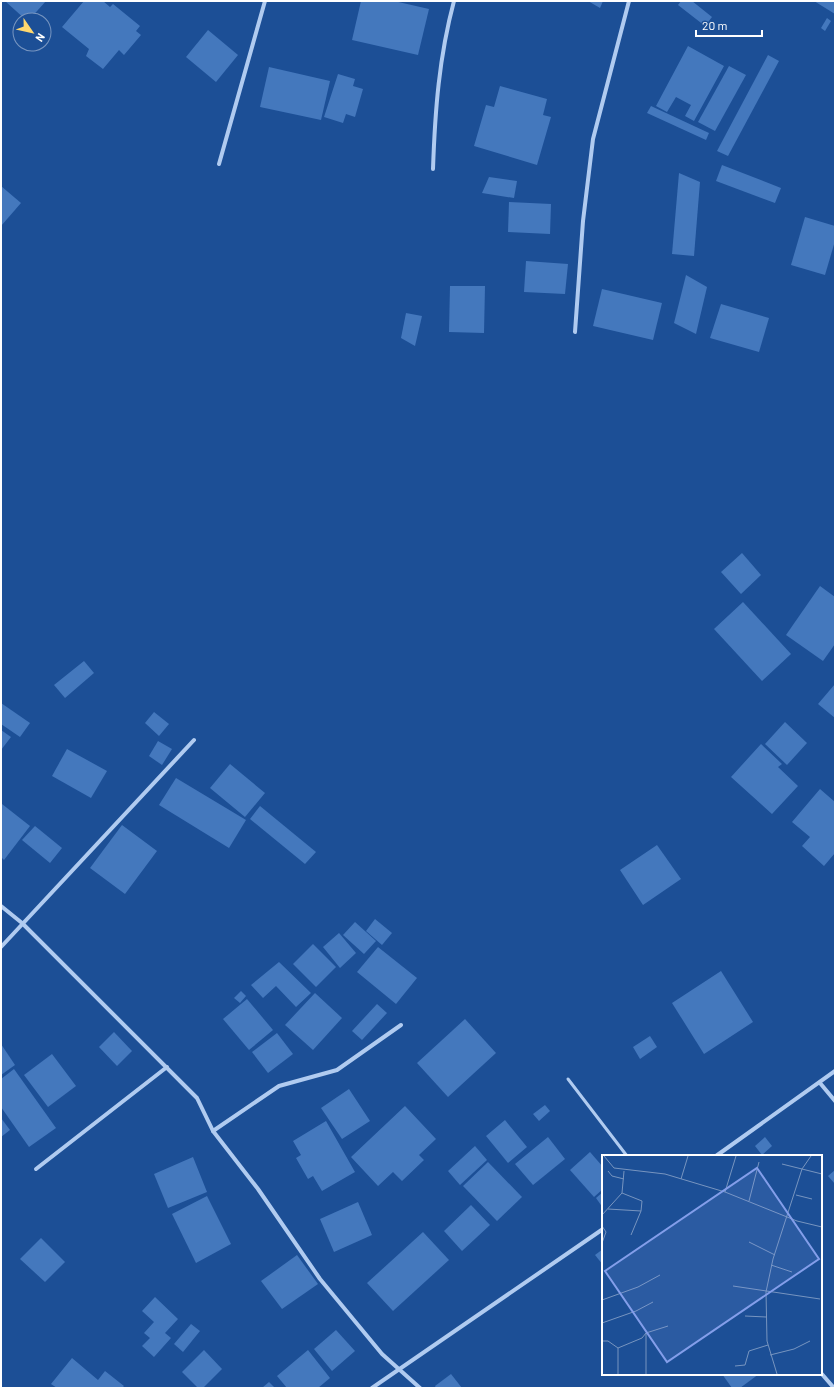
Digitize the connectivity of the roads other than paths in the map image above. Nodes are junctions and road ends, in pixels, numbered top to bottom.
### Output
1 (265, 1) edge
2 (454, 1) edge
3 (629, 1) edge
4 (219, 164) dead end
5 (433, 169) dead end
6 (575, 332) dead end
7 (194, 740) dead end
8 (1, 906) edge
9 (22, 923) junction
10 (1, 947) edge
11 (402, 1025) dead end
12 (167, 1067) junction
13 (835, 1071) edge
14 (568, 1080) dead end
15 (820, 1083) junction
16 (835, 1101) edge
17 (213, 1131) junction
18 (625, 1155) edge
19 (717, 1155) edge
20 (36, 1169) dead end
21 (602, 1230) edge
22 (399, 1369) junction
23 (822, 1374) edge
24 (372, 1388) edge
25 (420, 1388) edge
26 (834, 1388) edge

1 - 4 street
2 - 5 street
3 - 6 street
7 - 9 street
8 - 9 street
9 - 10 street
9 - 12 street
11 - 17 street
12 - 17 street
12 - 20 street
13 - 15 street
14 - 18 lane
15 - 16 street
15 - 19 street
17 - 22 street
21 - 22 street
22 - 24 street
22 - 25 street
23 - 26 street

